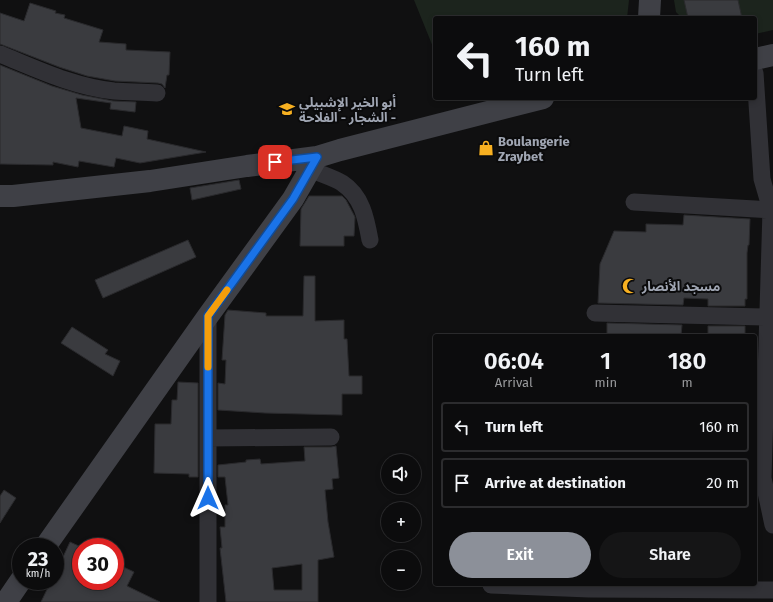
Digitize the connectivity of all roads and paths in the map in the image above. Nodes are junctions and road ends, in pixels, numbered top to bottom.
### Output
1 (650, 0) edge
2 (649, 16) edge
3 (0, 54) edge
4 (773, 55) edge
5 (757, 59) edge
6 (757, 91) edge
7 (157, 93) dead end
8 (535, 100) edge
9 (314, 163) junction
10 (767, 180) edge
11 (0, 196) edge
12 (634, 202) dead end
13 (771, 210) junction
14 (370, 240) dead end
15 (771, 300) edge
16 (595, 313) dead end
17 (208, 316) junction
18 (768, 317) junction
19 (770, 341) edge
20 (331, 437) dead end
21 (208, 438) junction
22 (764, 477) edge
23 (773, 525) edge
24 (51, 538) edge
25 (516, 586) edge
26 (14, 590) edge
27 (773, 590) edge
28 (6, 602) edge
29 (208, 602) edge

1 - 2 street
3 - 7 street
4 - 5 street
6 - 10 street
8 - 9 street
9 - 11 street
9 - 14 street
9 - 17 street
10 - 13 street
12 - 13 street
13 - 15 street
15 - 18 street
16 - 18 street
17 - 21 street
17 - 24 street
18 - 19 street
19 - 22 street
20 - 21 street
21 - 29 street
22 - 23 street
25 - 27 street
26 - 28 street

